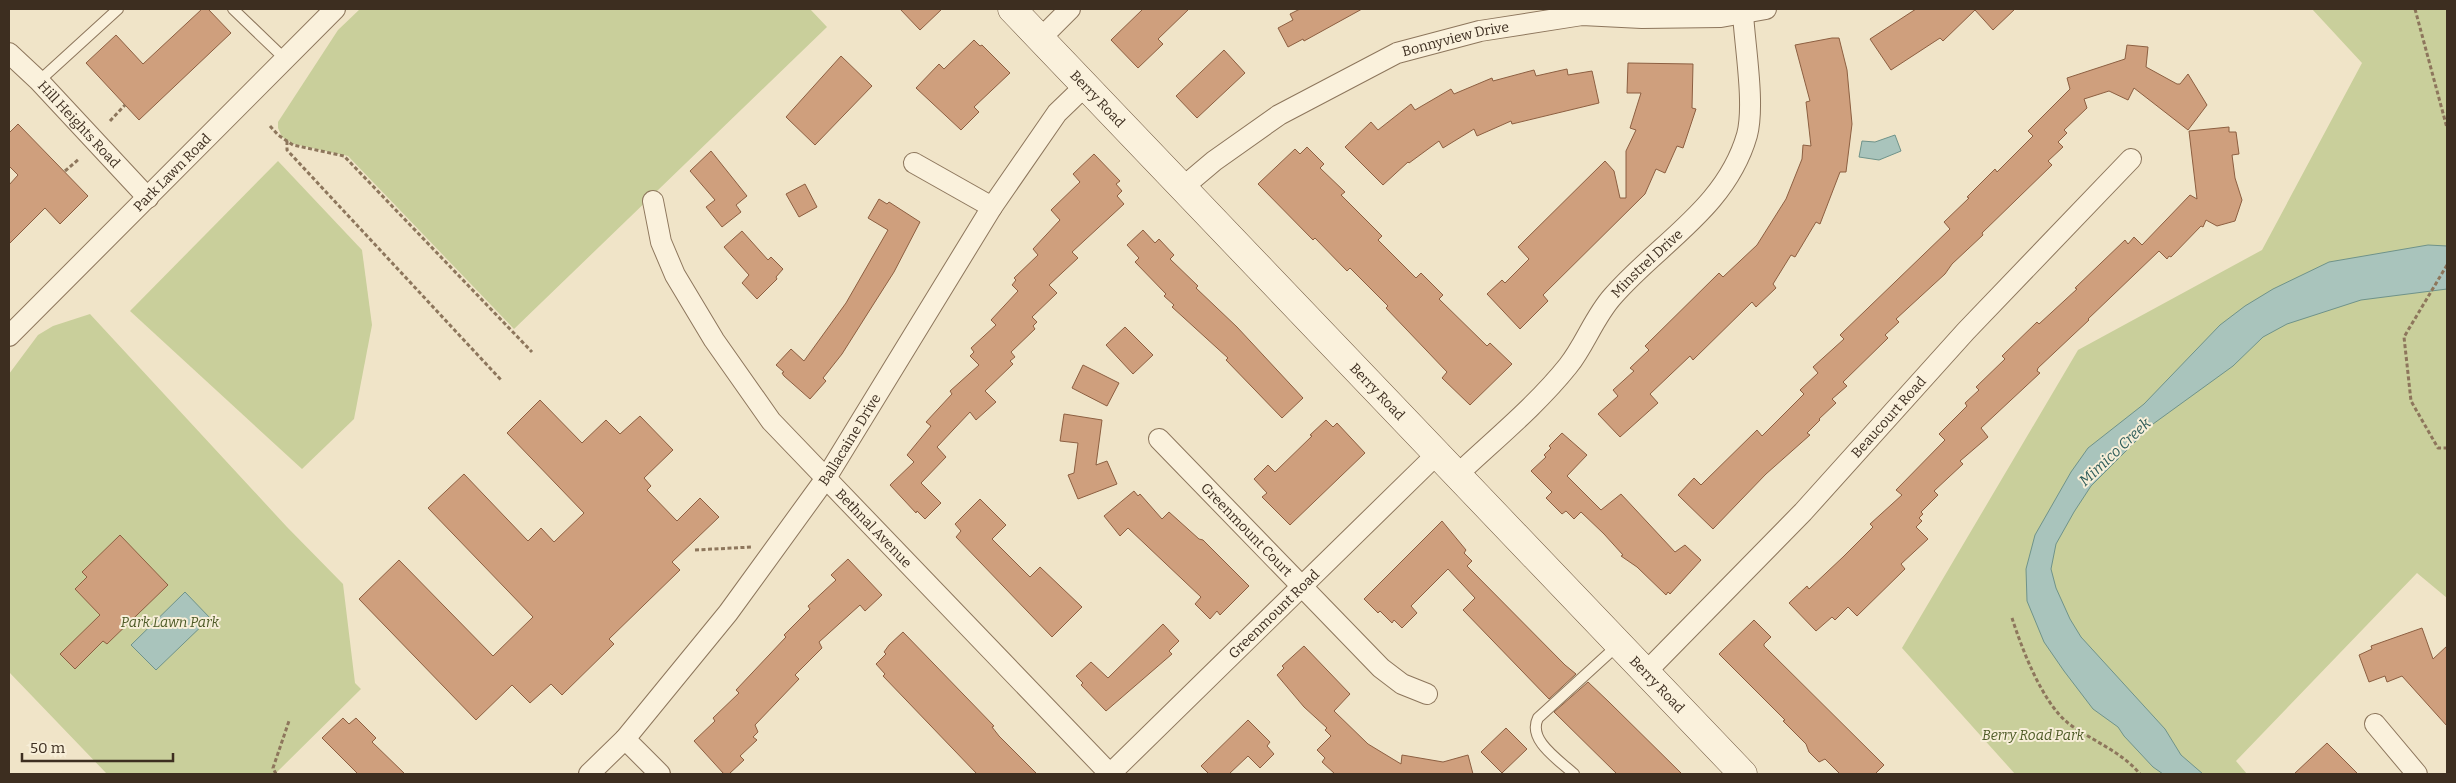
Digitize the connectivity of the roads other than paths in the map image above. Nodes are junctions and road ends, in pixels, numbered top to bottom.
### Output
1 (118, 9) edge
2 (233, 9) edge
3 (335, 9) edge
4 (1012, 9) edge
5 (1070, 9) edge
6 (1766, 9) edge
7 (1582, 12) edge
8 (1743, 14) junction
9 (1040, 39) junction
10 (9, 53) edge
11 (285, 58) junction
12 (39, 81) junction
13 (1084, 86) junction
14 (2131, 159) dead end
15 (914, 163) dead end
16 (1182, 188) junction
17 (148, 198) junction
18 (653, 201) dead end
19 (992, 207) junction
20 (9, 336) edge
21 (1159, 439) dead end
22 (1437, 454) junction
23 (1457, 475) junction
24 (826, 478) junction
25 (1302, 584) junction
26 (1619, 644) junction
27 (1646, 672) junction
28 (1427, 694) dead end
29 (2375, 724) dead end
30 (624, 739) junction
31 (589, 774) edge
32 (660, 774) edge
33 (1110, 774) edge
34 (1574, 774) edge
35 (1743, 774) edge
36 (2417, 774) edge

1 - 12 lane
2 - 11 lane
3 - 11 street, Park Lawn Road
4 - 9 street, Berry Road
5 - 9 street
6 - 8 street, Bonnyview Drive
7 - 8 street, Bonnyview Drive
7 - 16 street, Bonnyview Drive
8 - 23 street, Minstrel Drive
9 - 13 street, Berry Road
10 - 12 street, Hill Heights Road
11 - 17 street, Park Lawn Road
12 - 17 street, Hill Heights Road
13 - 16 street, Berry Road
13 - 19 street, Ballacaine Drive
14 - 27 street, Beaucourt Road
15 - 19 street
16 - 22 street, Berry Road
17 - 20 street, Park Lawn Road
18 - 24 street, Bethnal Avenue
19 - 24 street, Ballacaine Drive
21 - 25 street, Greenmount Court
22 - 23 street, Berry Road
22 - 25 street, Greenmount Road
23 - 26 street, Berry Road
24 - 30 street, Ballacaine Drive
24 - 33 street, Bethnal Avenue
25 - 28 street, Greenmount Court
25 - 33 street, Greenmount Road
26 - 27 street, Berry Road
26 - 34 lane
27 - 35 street, Berry Road
29 - 36 street
30 - 31 street, Ballacaine Drive
30 - 32 street

